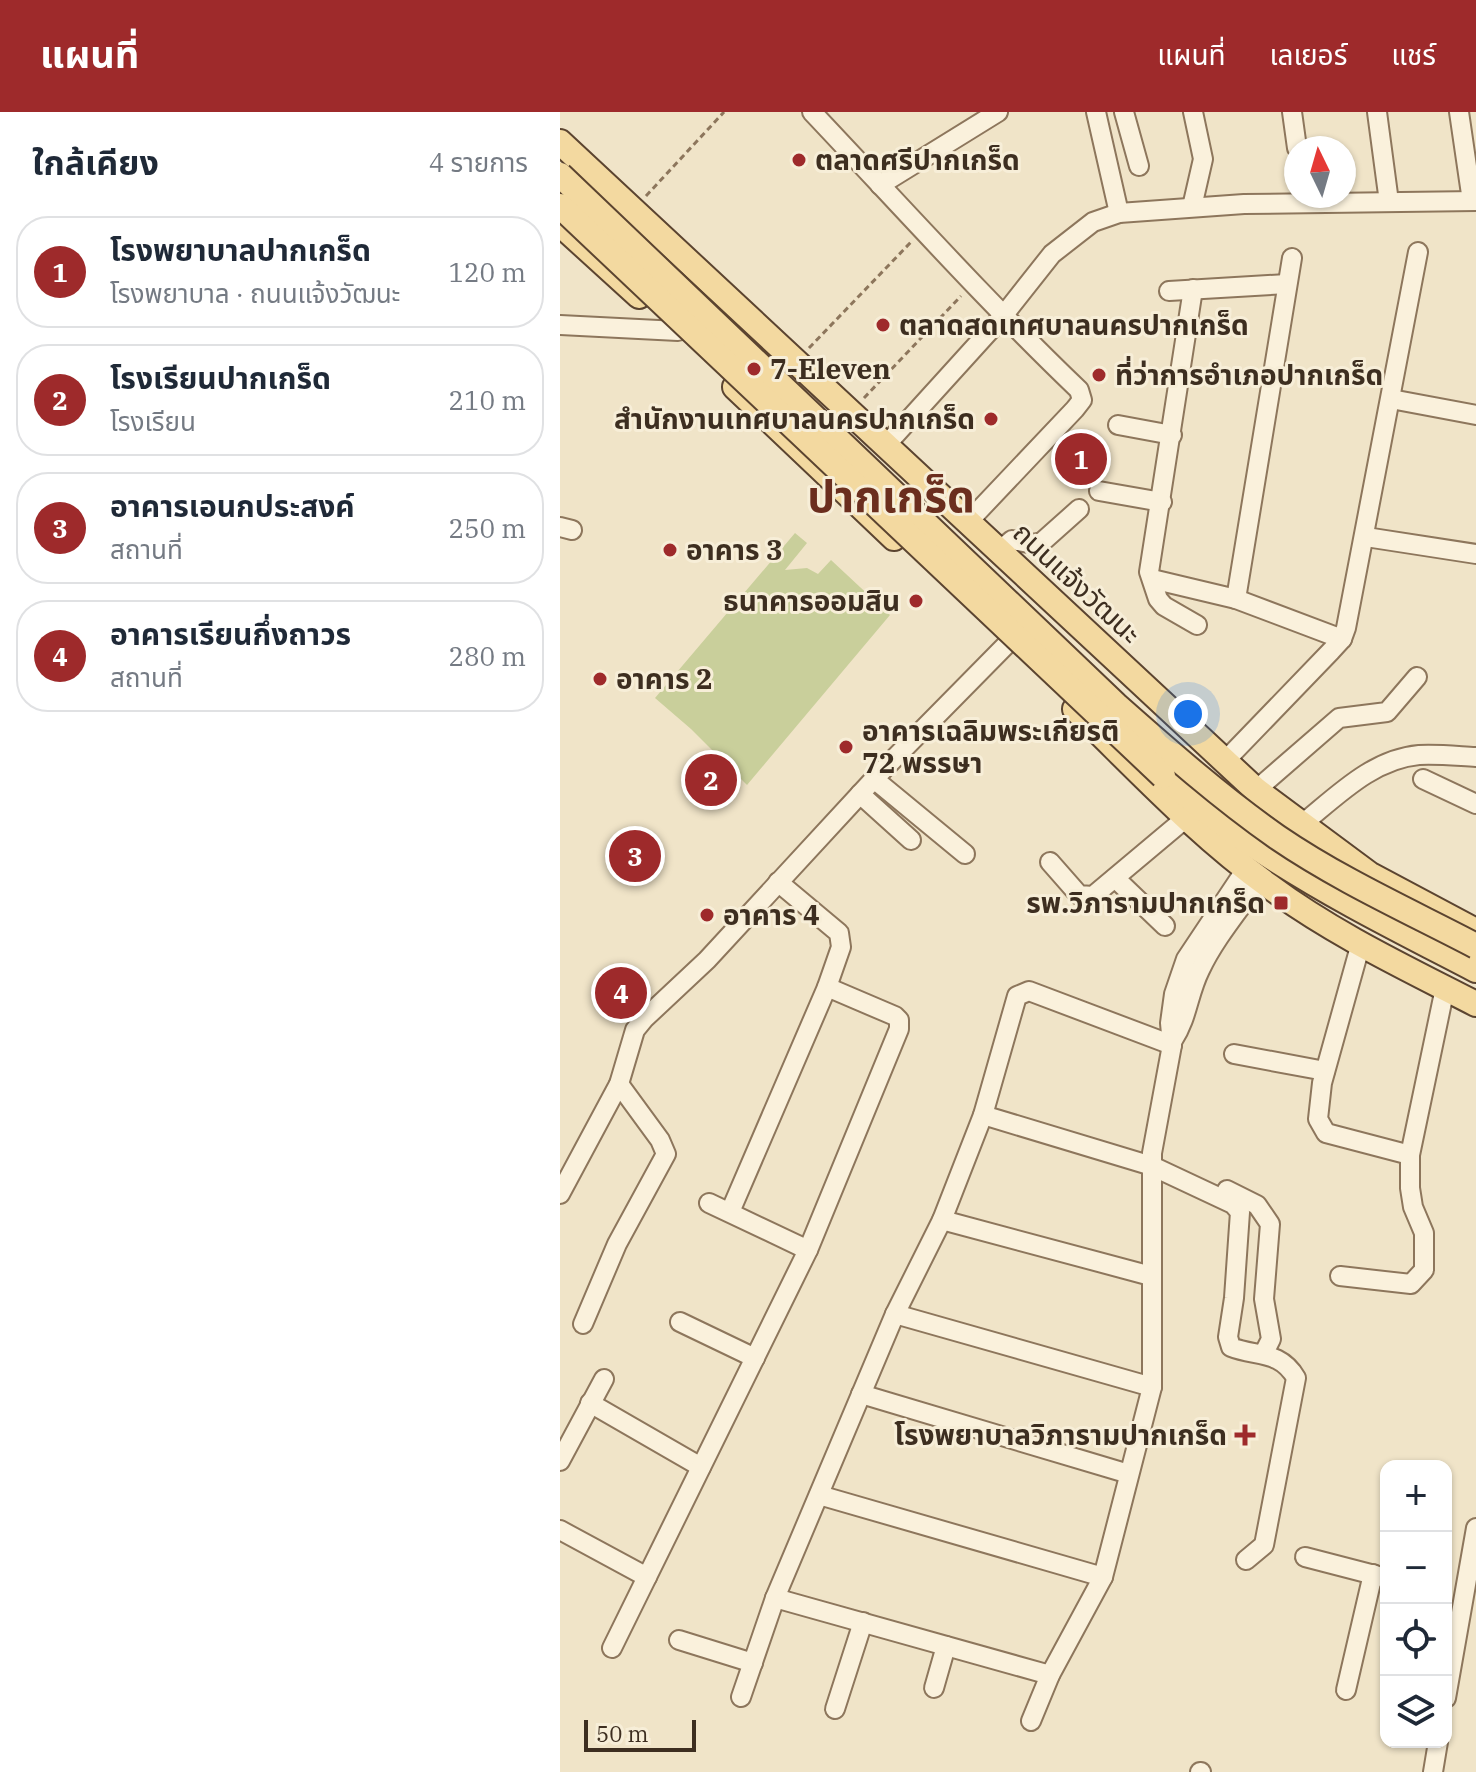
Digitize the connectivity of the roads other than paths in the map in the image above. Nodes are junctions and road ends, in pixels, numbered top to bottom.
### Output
1 (812, 112) edge
2 (998, 112) edge
3 (1096, 112) edge
4 (1124, 112) edge
5 (1193, 112) edge
6 (1292, 112) edge
7 (1377, 112) edge
8 (1459, 112) edge
9 (1469, 134) edge
10 (1295, 136) edge
11 (560, 142) edge
12 (560, 165) edge
13 (1139, 166) dead end
14 (560, 175) edge
15 (880, 185) junction
16 (1284, 201) edge
17 (1356, 201) edge
18 (1474, 201) edge
19 (1389, 202) junction
20 (560, 206) edge
21 (1192, 207) junction
22 (1119, 213) junction
23 (560, 224) edge
24 (1418, 252) dead end
25 (1292, 258) dead end
26 (1287, 284) junction
27 (1193, 289) junction
28 (1169, 291) dead end
29 (722, 293) junction
30 (1003, 316) junction
31 (560, 325) edge
32 (678, 331) junction
33 (1391, 399) junction
34 (1476, 415) edge
35 (1118, 425) dead end
36 (1172, 435) junction
37 (886, 445) junction
38 (1099, 491) dead end
39 (1162, 502) junction
40 (1079, 509) dead end
41 (968, 522) junction
42 (1366, 537) junction
43 (999, 551) junction
44 (1476, 554) edge
45 (1152, 579) junction
46 (1236, 599) junction
47 (1197, 625) dead end
48 (1342, 639) junction
49 (1008, 643) junction
50 (1417, 677) dead end
51 (1476, 757) edge
52 (1224, 762) junction
53 (1163, 776) junction
54 (874, 779) junction
55 (1423, 779) dead end
56 (1256, 790) junction
57 (860, 794) junction
58 (1476, 804) edge
59 (1186, 818) junction
60 (1301, 825) junction
61 (911, 840) dead end
62 (965, 854) dead end
63 (1050, 862) dead end
64 (1369, 874) junction
65 (1253, 875) junction
66 (1115, 878) junction
67 (778, 882) junction
68 (1165, 926) dead end
69 (1476, 931) edge
70 (1361, 943) junction
71 (1476, 946) edge
72 (1476, 970) edge
73 (827, 987) junction
74 (1476, 987) edge
75 (1445, 988) junction
76 (1476, 1004) edge
77 (1172, 1043) junction
78 (1234, 1054) dead end
79 (1325, 1071) junction
80 (619, 1084) junction
81 (983, 1115) junction
82 (1410, 1155) junction
83 (1152, 1159) junction
84 (567, 1161) edge
85 (560, 1194) edge
86 (709, 1203) dead end
87 (730, 1212) junction
88 (942, 1220) junction
89 (808, 1250) junction
90 (1151, 1276) junction
91 (1340, 1276) dead end
92 (1234, 1298) junction
93 (1264, 1299) junction
94 (895, 1314) junction
95 (680, 1322) dead end
96 (583, 1324) dead end
97 (1264, 1353) junction
98 (755, 1358) junction
99 (604, 1379) dead end
100 (1152, 1387) junction
101 (861, 1394) junction
102 (590, 1403) junction
103 (560, 1461) edge
104 (701, 1467) junction
105 (1129, 1474) junction
106 (819, 1495) junction
107 (1476, 1528) edge
108 (560, 1530) edge
109 (1305, 1557) dead end
110 (1246, 1560) dead end
111 (1379, 1576) edge
112 (647, 1577) junction
113 (1103, 1577) junction
114 (1455, 1596) edge
115 (775, 1598) junction
116 (863, 1622) junction
117 (679, 1640) dead end
118 (946, 1646) junction
119 (612, 1648) dead end
120 (753, 1663) junction
121 (1050, 1675) junction
122 (1448, 1676) edge
123 (934, 1688) dead end
124 (1346, 1690) dead end
125 (741, 1697) dead end
126 (835, 1709) dead end
127 (1031, 1721) dead end
128 (1437, 1748) edge
129 (1433, 1772) edge

1 - 15 street
2 - 15 street
3 - 22 street
4 - 13 street
5 - 21 street
6 - 10 street
7 - 19 street
8 - 9 street
9 - 18 street
11 - 29 main road, ถนนแจ้งวัฒนะ
12 - 64 main road
14 - 71 main road, bridge
15 - 30 street
16 - 21 street
17 - 19 street
18 - 19 street
20 - 53 main road, bridge
21 - 22 street
22 - 30 street
23 - 32 main road
24 - 33 street
25 - 26 street
26 - 27 street
26 - 46 street
27 - 28 street
27 - 36 street
29 - 32 main road
29 - 37 main road, ถนนแจ้งวัฒนะ
30 - 37 street
30 - 41 street
31 - 32 street
32 - 49 main road
33 - 34 street
33 - 42 street
35 - 36 street
36 - 39 street
37 - 41 main road, ถนนแจ้งวัฒนะ
38 - 39 street
39 - 45 street
40 - 43 street
41 - 43 main road, ถนนแจ้งวัฒนะ
42 - 44 street
42 - 48 street
43 - 52 main road, ถนนแจ้งวัฒนะ
45 - 46 street
45 - 47 street
46 - 48 street
48 - 52 street
49 - 54 street
49 - 59 main road
50 - 56 street
51 - 60 street
52 - 56 main road, ถนนแจ้งวัฒนะ
53 - 72 main road
53 - 74 main road
54 - 57 street
54 - 62 street
55 - 58 street
56 - 60 main road, ถนนแจ้งวัฒนะ
57 - 61 street
57 - 67 street
59 - 65 main road
59 - 66 street
60 - 64 main road, ถนนแจ้งวัฒนะ
63 - 66 street
64 - 69 main road, ถนนแจ้งวัฒนะ
65 - 70 main road
65 - 77 street
66 - 68 street
67 - 73 street
67 - 80 street
70 - 75 main road
70 - 79 street
73 - 87 street
73 - 89 street
75 - 76 main road
75 - 82 street
77 - 81 street
77 - 83 street
78 - 79 street
79 - 82 street
80 - 84 street
80 - 96 street
81 - 83 street
81 - 88 street
82 - 91 street
83 - 90 street
83 - 92 street
83 - 93 street
84 - 85 street
86 - 87 street
87 - 89 street
88 - 90 street
88 - 94 street
89 - 98 street
90 - 100 street
92 - 93 street
92 - 97 street
93 - 97 street
94 - 100 street
94 - 101 street
95 - 98 street
97 - 110 street
98 - 104 street
99 - 102 street
100 - 105 street
101 - 105 street
101 - 106 street
102 - 103 street
102 - 104 street
104 - 112 street
105 - 113 street
106 - 113 street
106 - 115 street
107 - 114 street
108 - 112 street
109 - 111 street
111 - 124 street
112 - 119 street
113 - 121 street
114 - 122 street
115 - 116 street
115 - 120 street
116 - 118 street
116 - 126 street
117 - 120 street
118 - 121 street
118 - 123 street
120 - 125 street
121 - 127 street
128 - 129 street

